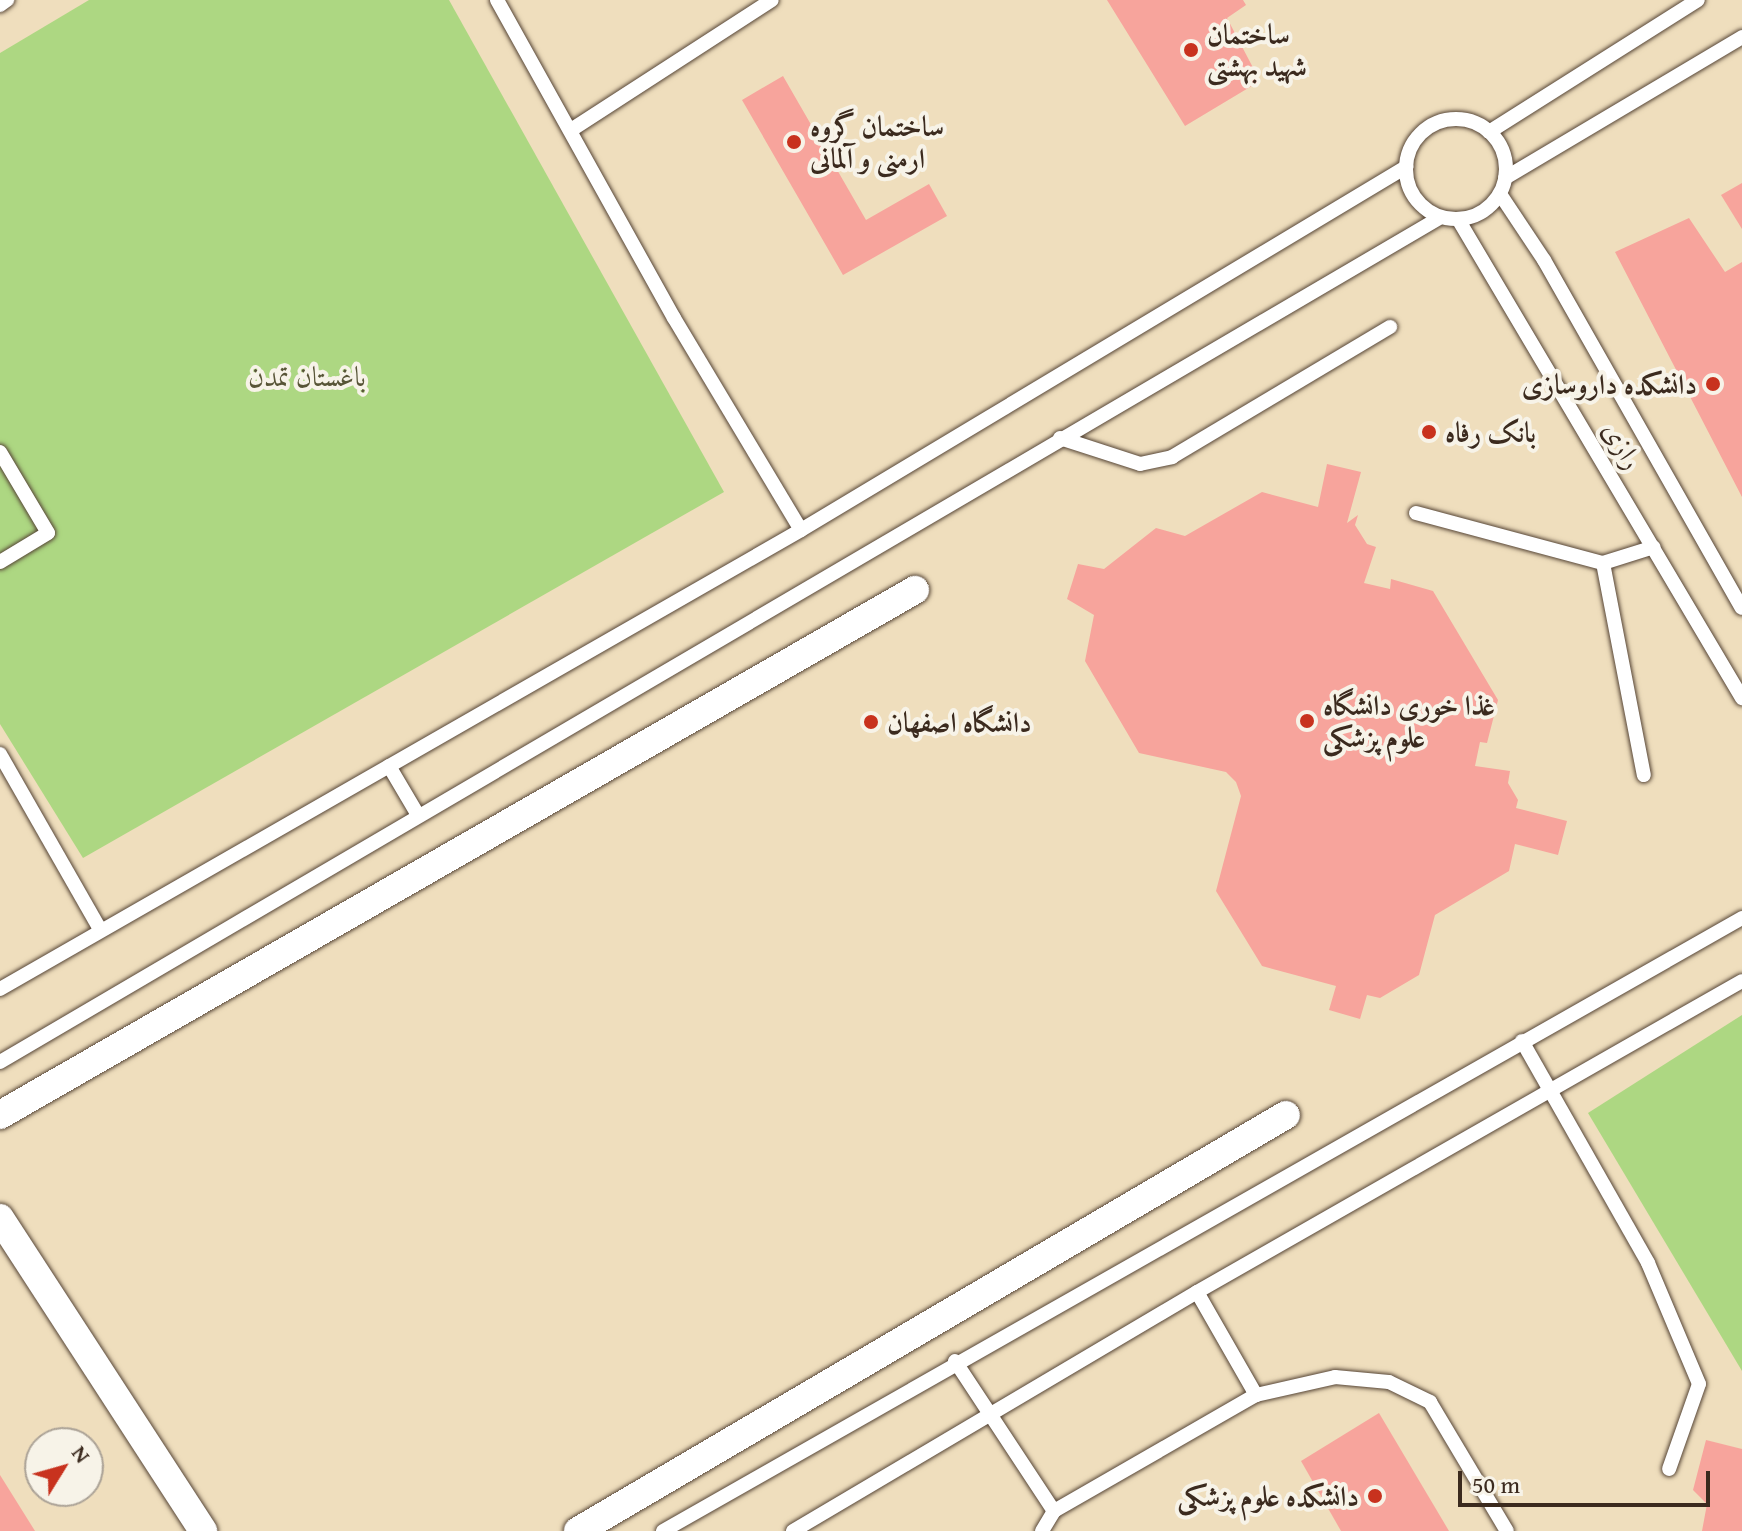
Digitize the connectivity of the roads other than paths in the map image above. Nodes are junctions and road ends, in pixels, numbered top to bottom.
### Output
1 (7, 0) edge
2 (497, 0) edge
3 (772, 0) edge
4 (1698, 0) edge
5 (0, 5) edge
6 (1742, 37) edge
7 (571, 130) junction
8 (1489, 132) junction
9 (1406, 167) junction
10 (1505, 178) junction
11 (1500, 194) junction
12 (1441, 217) junction
13 (1458, 219) junction
14 (1390, 327) dead end
15 (1060, 438) junction
16 (0, 452) edge
17 (1416, 513) dead end
18 (801, 530) junction
19 (1654, 547) junction
20 (0, 562) edge
21 (1603, 563) junction
22 (915, 590) dead end
23 (1742, 608) edge
24 (1742, 698) edge
25 (0, 754) edge
26 (389, 766) junction
27 (1644, 775) dead end
28 (418, 815) junction
29 (1742, 918) edge
30 (100, 929) junction
31 (1742, 981) edge
32 (0, 989) edge
33 (1522, 1041) junction
34 (0, 1062) edge
35 (1551, 1091) junction
36 (0, 1115) edge
37 (1286, 1115) dead end
38 (0, 1218) edge
39 (1197, 1292) junction
40 (955, 1361) junction
41 (1256, 1395) junction
42 (989, 1415) junction
43 (1669, 1469) dead end
44 (1054, 1511) junction
45 (203, 1531) edge
46 (578, 1531) edge
47 (663, 1531) edge
48 (793, 1531) edge
49 (1042, 1531) edge
50 (1507, 1531) edge

1 - 5 lane
2 - 7 lane
3 - 7 lane
4 - 8 lane
6 - 10 lane
7 - 18 lane
8 - 9 lane
8 - 10 lane
9 - 12 lane
9 - 18 lane
10 - 11 lane
11 - 13 lane
11 - 23 lane, رازی
12 - 13 lane
12 - 15 lane
13 - 19 lane, رازی
14 - 15 lane
15 - 28 lane
16 - 20 lane
17 - 21 lane
18 - 26 lane
19 - 21 lane
19 - 24 lane, رازی
21 - 27 lane
22 - 36 street
25 - 30 lane
26 - 28 lane
26 - 30 lane
28 - 34 lane
29 - 33 lane
30 - 32 lane
31 - 35 lane
33 - 35 lane
33 - 40 lane
35 - 39 lane
35 - 43 lane
37 - 46 street
38 - 45 street
39 - 41 lane
39 - 42 lane
40 - 42 lane
40 - 47 lane
41 - 44 lane
41 - 50 lane
42 - 44 lane
42 - 48 lane
44 - 49 lane

